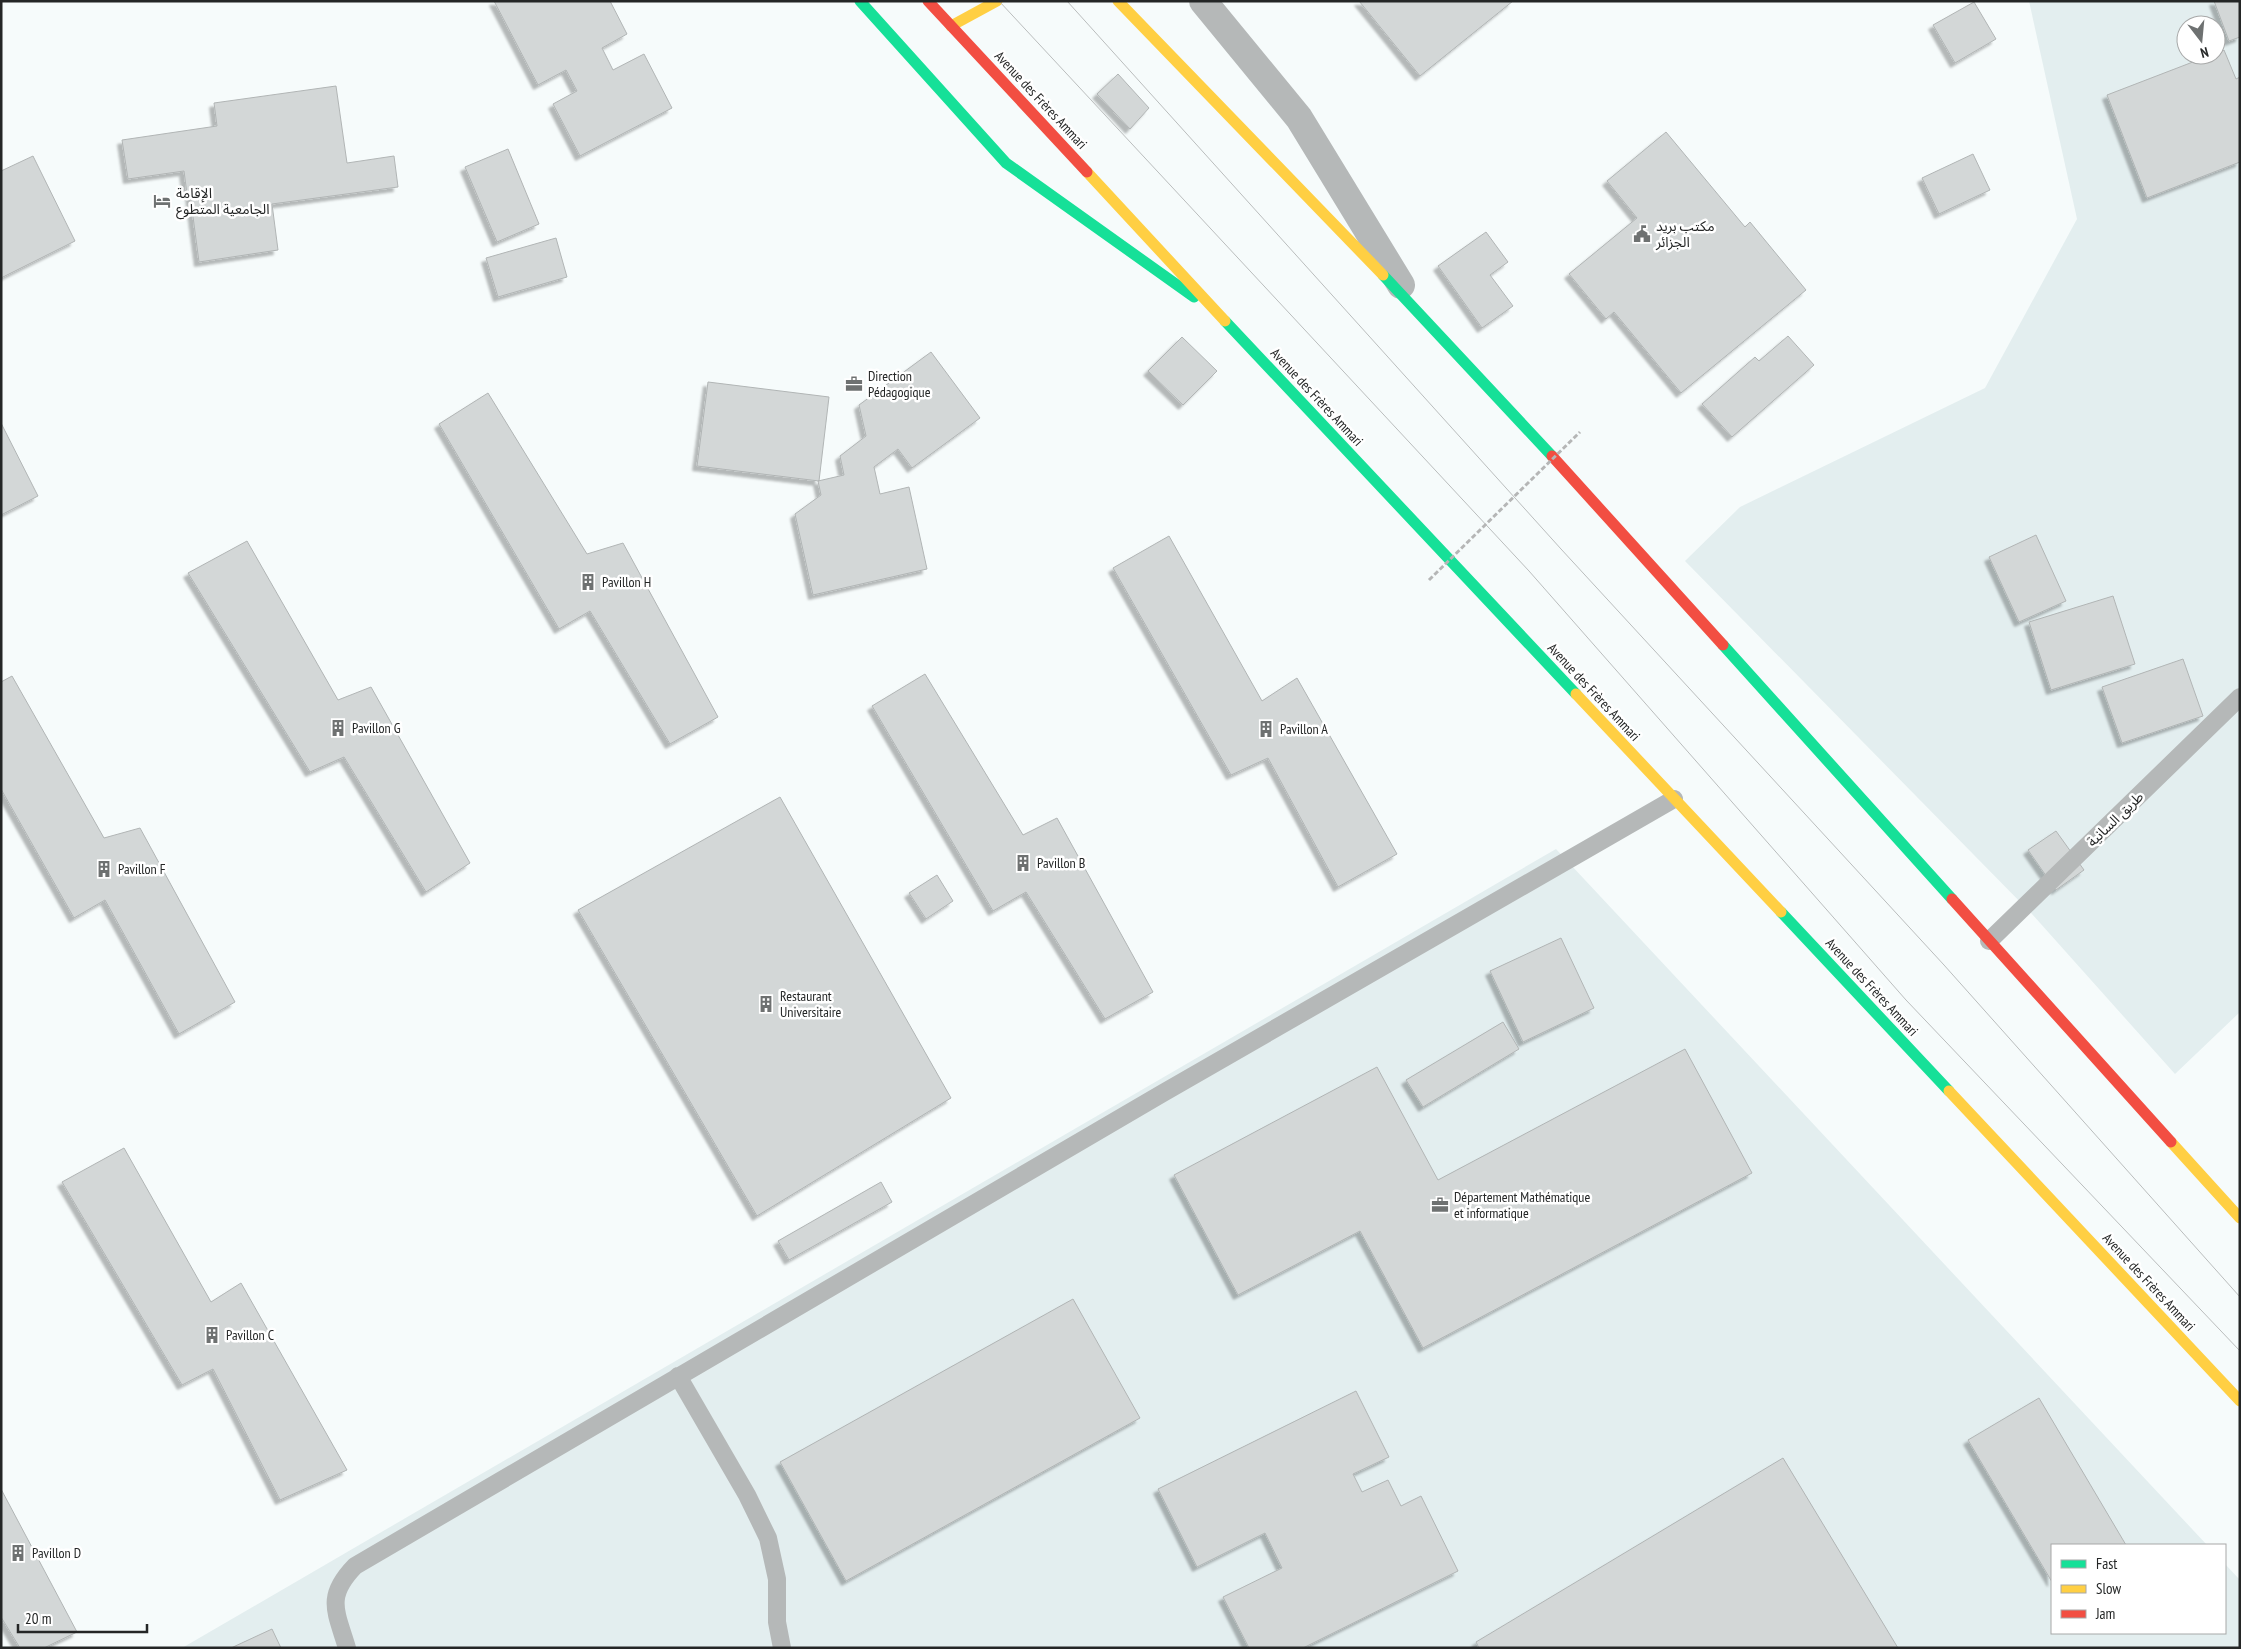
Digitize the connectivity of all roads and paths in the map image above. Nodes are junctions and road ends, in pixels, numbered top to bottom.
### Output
1 (860, 1) edge
2 (928, 1) edge
3 (997, 1) edge
4 (1118, 1) edge
5 (1204, 1) edge
6 (951, 26) junction
7 (1413, 306) junction
8 (1223, 318) junction
9 (1580, 432) dead end
10 (1429, 580) dead end
11 (2240, 697) edge
12 (1674, 799) junction
13 (1990, 941) junction
14 (2240, 1218) edge
15 (678, 1376) junction
16 (2240, 1401) edge
17 (347, 1648) edge
18 (782, 1648) edge

1 - 8 main road
2 - 6 main road, Avenue des Frères Ammari
3 - 6 main road
4 - 7 main road
5 - 7 street
6 - 8 main road, Avenue des Frères Ammari
7 - 13 main road
8 - 12 main road, Avenue des Frères Ammari
9 - 10 path, bridge
11 - 13 lane, طريق السانية
12 - 15 lane
12 - 16 main road, Avenue des Frères Ammari
13 - 14 main road
15 - 17 lane
15 - 18 lane

